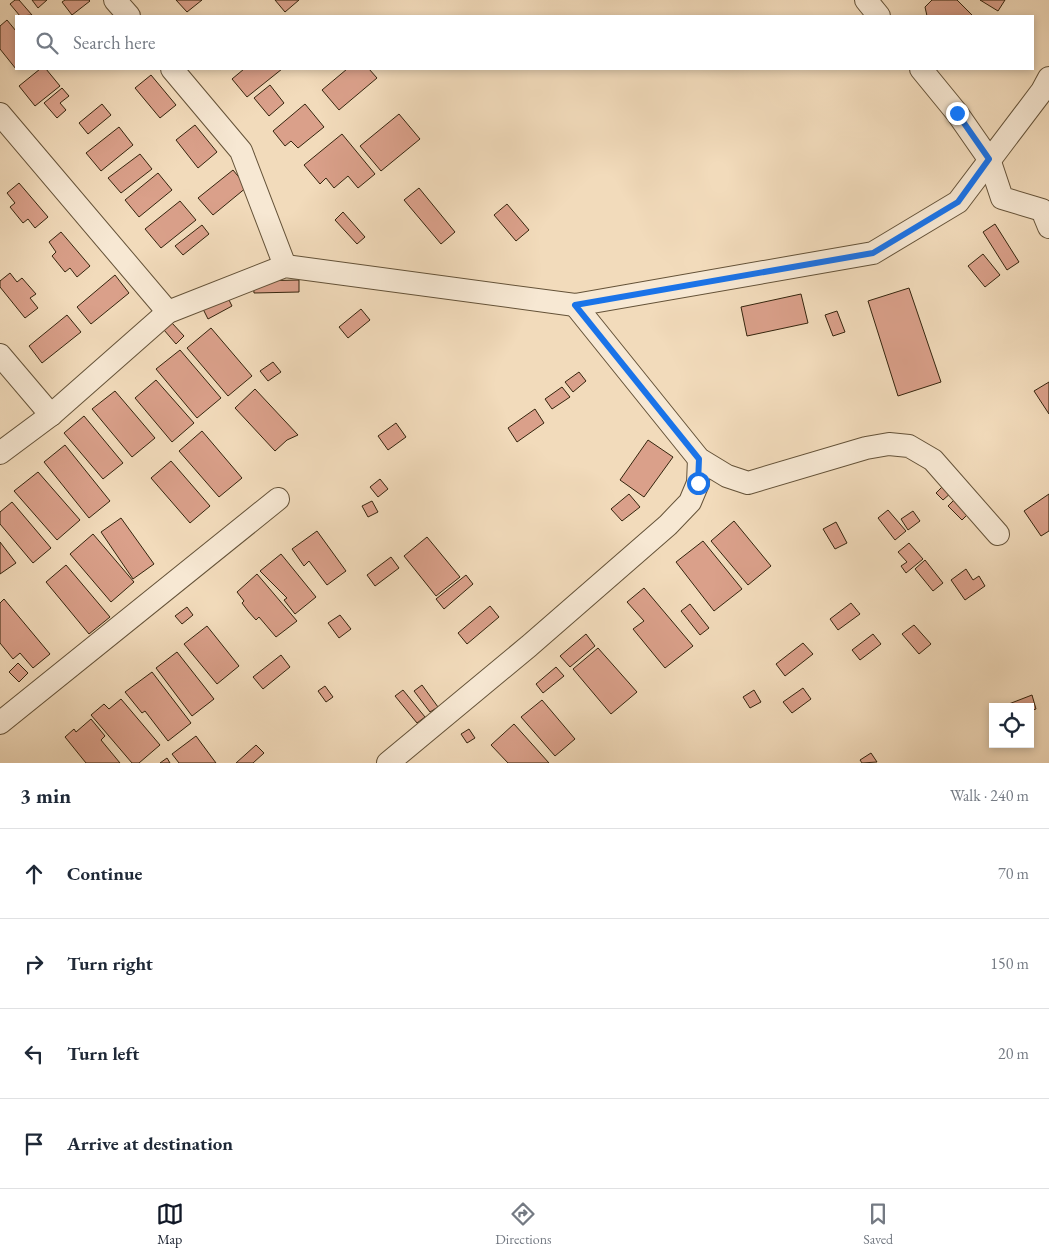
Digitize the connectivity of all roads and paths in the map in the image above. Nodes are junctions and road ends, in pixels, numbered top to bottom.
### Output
1 (115, 0) edge
2 (866, 0) edge
3 (128, 15) edge
4 (878, 15) edge
5 (173, 70) edge
6 (922, 70) edge
7 (1049, 78) edge
8 (0, 114) edge
9 (989, 159) junction
10 (1047, 214) edge
11 (285, 266) junction
12 (575, 305) junction
13 (168, 312) junction
14 (0, 355) edge
15 (50, 414) junction
16 (0, 453) edge
17 (699, 459) junction
18 (278, 499) dead end
19 (998, 534) dead end
20 (0, 723) edge
21 (388, 763) edge

1 - 3 street
2 - 4 street
5 - 11 street
6 - 9 street
7 - 9 street
8 - 13 street
9 - 10 street
9 - 12 street
11 - 12 street
11 - 13 street
12 - 17 street
13 - 15 street
14 - 15 street
15 - 16 street
17 - 19 street
17 - 21 street
18 - 20 street

